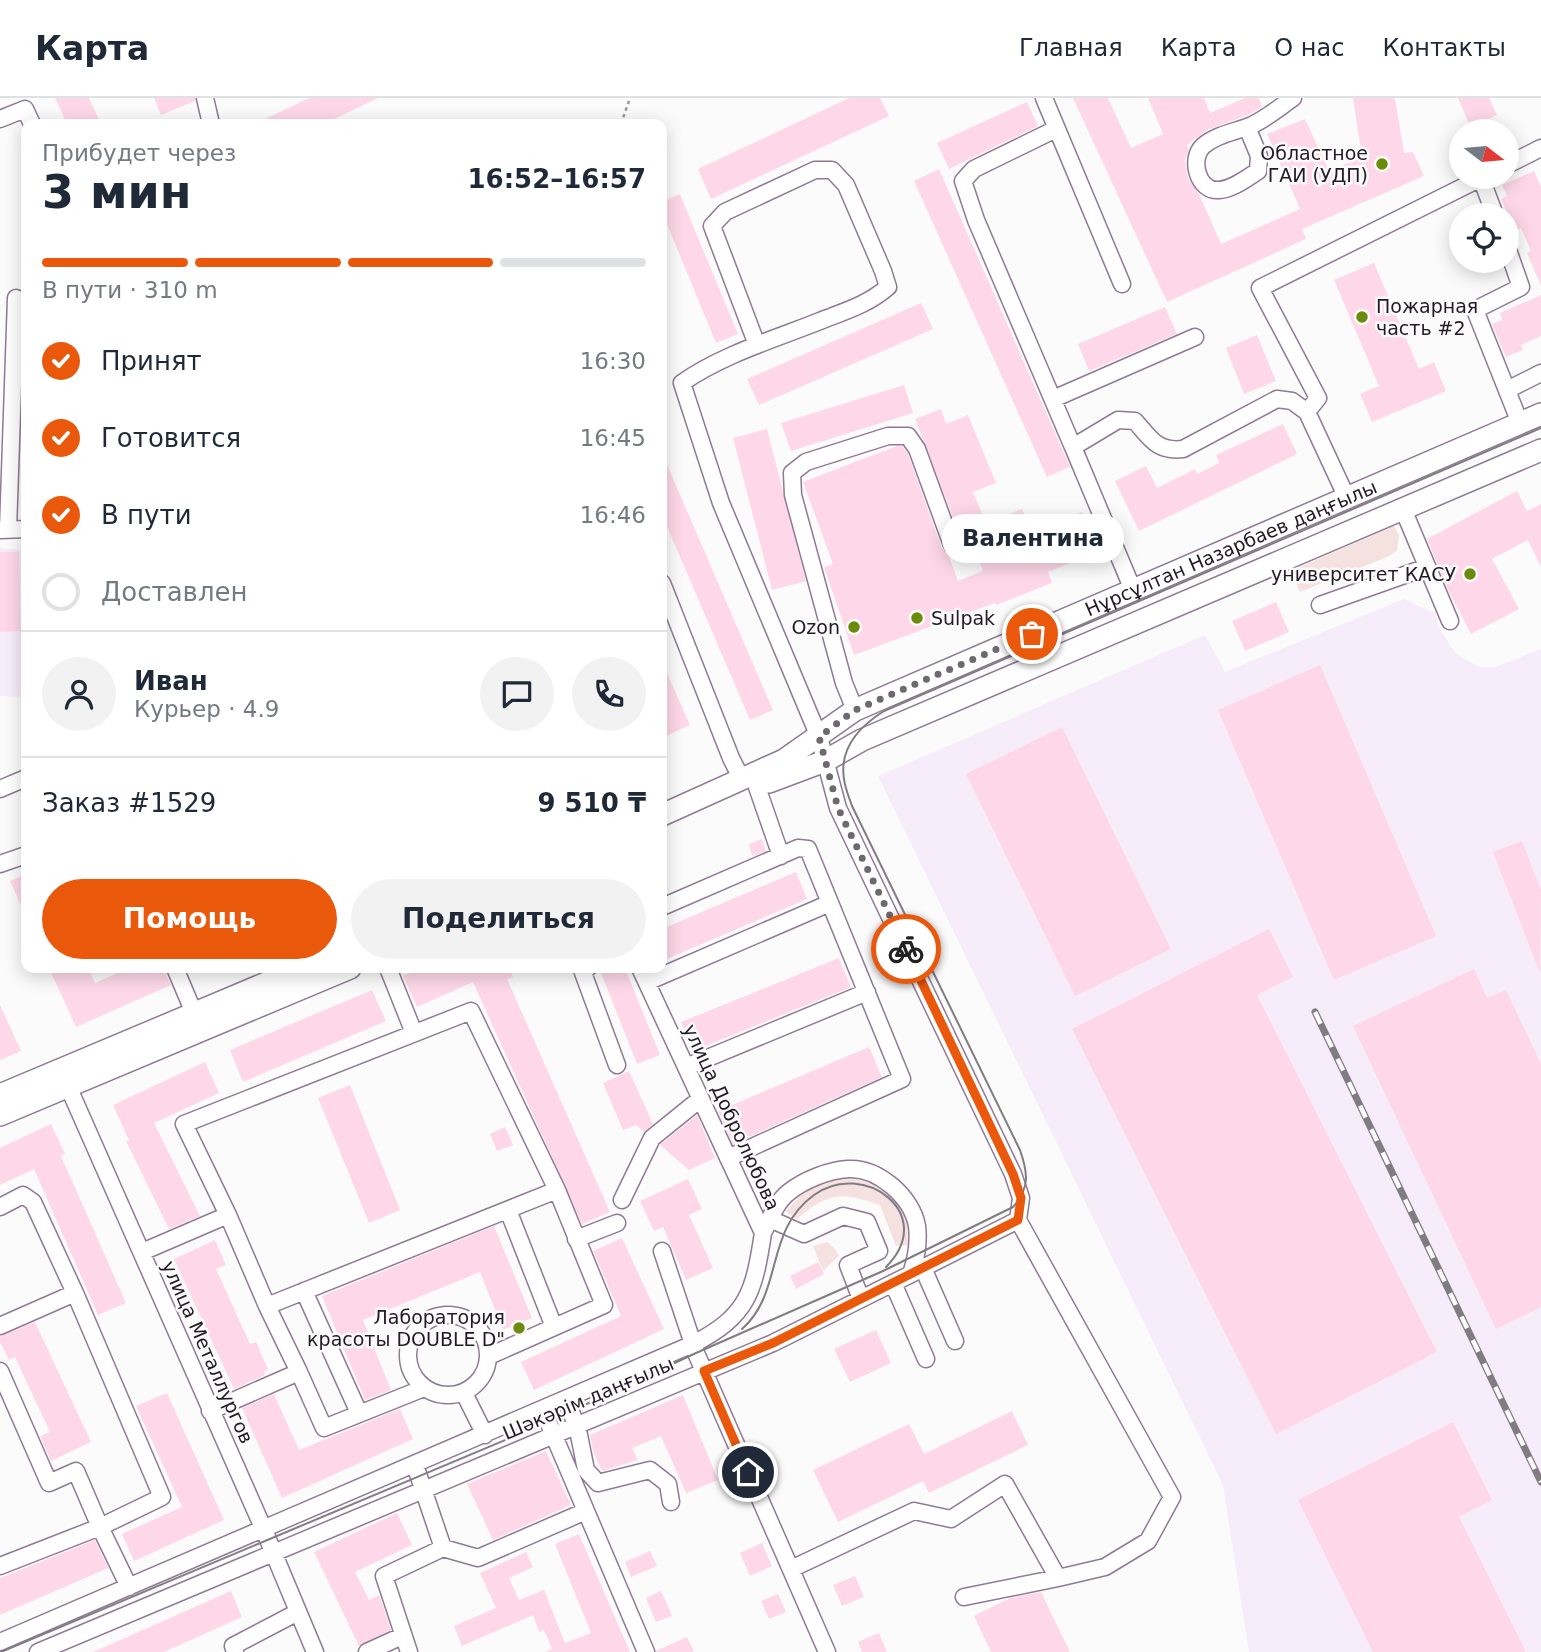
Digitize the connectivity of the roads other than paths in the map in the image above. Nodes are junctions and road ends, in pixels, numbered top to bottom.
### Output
1 (205, 98) edge
2 (1044, 98) edge
3 (1293, 98) edge
4 (0, 119) edge
5 (30, 119) edge
6 (210, 119) edge
7 (1247, 127) dead end
8 (1056, 129) junction
9 (1541, 148) edge
10 (1519, 159) edge
11 (1458, 189) edge
12 (1516, 273) edge
13 (1122, 284) dead end
14 (16, 298) dead end
15 (1195, 337) dead end
16 (757, 345) junction
17 (1541, 373) edge
18 (1507, 390) junction
19 (1052, 399) junction
20 (1307, 412) junction
21 (1541, 414) edge
22 (1520, 423) junction
23 (1073, 447) junction
24 (1541, 450) edge
25 (1347, 498) junction
26 (1403, 509) junction
27 (4, 530) edge
28 (951, 545) dead end
29 (1427, 567) junction
30 (1133, 590) junction
31 (667, 594) edge
32 (1320, 605) dead end
33 (1450, 621) dead end
34 (855, 710) junction
35 (819, 737) junction
36 (825, 761) junction
37 (21, 780) edge
38 (749, 783) junction
39 (0, 789) edge
40 (667, 813) edge
41 (667, 827) edge
42 (781, 856) junction
43 (21, 857) edge
44 (0, 864) edge
45 (830, 903) junction
46 (667, 905) edge
47 (667, 966) edge
48 (177, 973) edge
49 (290, 973) edge
50 (337, 973) edge
51 (390, 973) edge
52 (583, 973) edge
53 (644, 975) edge
54 (867, 992) junction
55 (194, 1013) junction
56 (414, 1033) junction
57 (617, 1065) dead end
58 (686, 1067) junction
59 (64, 1078) junction
60 (0, 1095) edge
61 (694, 1104) dead end
62 (0, 1115) edge
63 (728, 1158) junction
64 (556, 1190) junction
65 (622, 1200) dead end
66 (0, 1207) edge
67 (508, 1210) junction
68 (228, 1215) junction
69 (1018, 1220) junction
70 (617, 1223) dead end
71 (766, 1226) junction
72 (576, 1239) junction
73 (662, 1251) dead end
74 (142, 1252) junction
75 (917, 1271) junction
76 (893, 1283) junction
77 (304, 1291) junction
78 (75, 1293) junction
79 (861, 1299) junction
80 (267, 1306) junction
81 (0, 1326) edge
82 (554, 1327) junction
83 (955, 1341) dead end
84 (693, 1345) junction
85 (489, 1356) junction
86 (926, 1359) dead end
87 (0, 1371) edge
88 (704, 1371) junction
89 (299, 1373) junction
90 (424, 1388) junction
91 (464, 1393) junction
92 (566, 1399) junction
93 (543, 1410) junction
94 (210, 1411) junction
95 (359, 1413) junction
96 (576, 1426) junction
97 (485, 1434) junction
98 (554, 1435) junction
99 (415, 1465) junction
100 (424, 1490) junction
101 (671, 1502) dead end
102 (586, 1511) junction
103 (100, 1527) junction
104 (264, 1530) junction
105 (443, 1548) junction
106 (274, 1553) junction
107 (0, 1566) edge
108 (791, 1569) junction
109 (1058, 1578) junction
110 (129, 1587) junction
111 (964, 1597) dead end
112 (298, 1612) junction
113 (402, 1636) junction
114 (0, 1642) edge
115 (229, 1650) edge
116 (38, 1652) edge
117 (315, 1652) edge
118 (367, 1652) edge
119 (409, 1652) edge
120 (646, 1652) edge
121 (827, 1652) edge

1 - 6 street
2 - 8 street
3 - 7 street
4 - 5 street
8 - 13 street
8 - 19 street
9 - 10 street
11 - 20 street
12 - 18 street
14 - 27 street
15 - 19 street
16 - 16 street
16 - 35 street
17 - 18 street
18 - 22 street
19 - 23 street
20 - 23 street
20 - 25 street
21 - 22 main road, Нұрсұлтан Назарбаев даңғылы
22 - 25 main road, Нұрсұлтан Назарбаев даңғылы
23 - 30 street
24 - 26 main road, Нұрсұлтан Назарбаев даңғылы
25 - 30 main road, Нұрсұлтан Назарбаев даңғылы
26 - 29 street
26 - 36 main road, Нұрсұлтан Назарбаев даңғылы
28 - 34 street
29 - 32 street
29 - 33 street
30 - 34 main road, Нұрсұлтан Назарбаев даңғылы
31 - 38 street
34 - 35 main road, Нұрсұлтан Назарбаев даңғылы
35 - 36 street
35 - 38 main road, Нұрсұлтан Назарбаев даңғылы
36 - 38 main road, Нұрсұлтан Назарбаев даңғылы
36 - 69 street
37 - 39 street
38 - 40 main road, Нұрсұлтан Назарбаев даңғылы
38 - 41 main road, Нұрсұлтан Назарбаев даңғылы
38 - 42 street
42 - 45 street
42 - 46 street
43 - 44 street
45 - 47 street
45 - 54 street
48 - 55 street
49 - 55 main road
50 - 59 main road
51 - 56 street
52 - 57 street
53 - 58 street, улица Добролюбова
54 - 58 street
54 - 63 street
55 - 59 main road
56 - 64 street
56 - 68 street
58 - 63 street, улица Добролюбова
59 - 60 main road
59 - 62 main road
59 - 74 street, улица Металлургов
61 - 65 street
63 - 71 street, улица Добролюбова
64 - 67 street
64 - 72 street
66 - 78 street
67 - 77 street
67 - 82 street
68 - 74 street
68 - 80 street
69 - 75 street, Шәкәрім даңғылы
69 - 109 street
70 - 72 street
71 - 75 street
71 - 79 street
71 - 84 street, улица Добролюбова
72 - 82 street
73 - 84 street
74 - 94 street, улица Металлургов
75 - 76 street, Шәкәрім даңғылы
75 - 83 street
76 - 79 street, Шәкәрім даңғылы
76 - 86 street
77 - 80 street
77 - 95 street
78 - 81 street
78 - 103 street
79 - 88 street, Шәкәрім даңғылы
80 - 89 street
82 - 85 street
84 - 88 street
84 - 92 street, Шәкәрім даңғылы
85 - 90 street
85 - 91 street
87 - 103 street
88 - 96 street, Шәкәрім даңғылы
88 - 108 street
89 - 94 street
89 - 95 street
90 - 91 street
90 - 95 street
91 - 97 street
92 - 93 street, Шәкәрім даңғылы
92 - 96 street
93 - 97 street, Шәкәрім даңғылы
93 - 98 street
94 - 104 street, улица Металлургов
96 - 98 street, Шәкәрім даңғылы
96 - 101 street
97 - 99 street, Шәкәрім даңғылы
98 - 100 street, Шәкәрім даңғылы
98 - 102 street
99 - 100 street
99 - 104 street, Шәкәрім даңғылы
100 - 105 street
100 - 106 street, Шәкәрім даңғылы
102 - 105 street
102 - 120 street
103 - 107 street
103 - 110 street
104 - 106 street, улица Металлургов
104 - 110 street, Шәкәрім даңғылы
105 - 113 street
106 - 112 street, улица Металлургов
106 - 116 street, Шәкәрім даңғылы
108 - 109 street
108 - 121 street
109 - 111 street
110 - 114 street, Шәкәрім даңғылы
112 - 115 street
112 - 117 street, улица Металлургов
113 - 118 street
113 - 119 street

